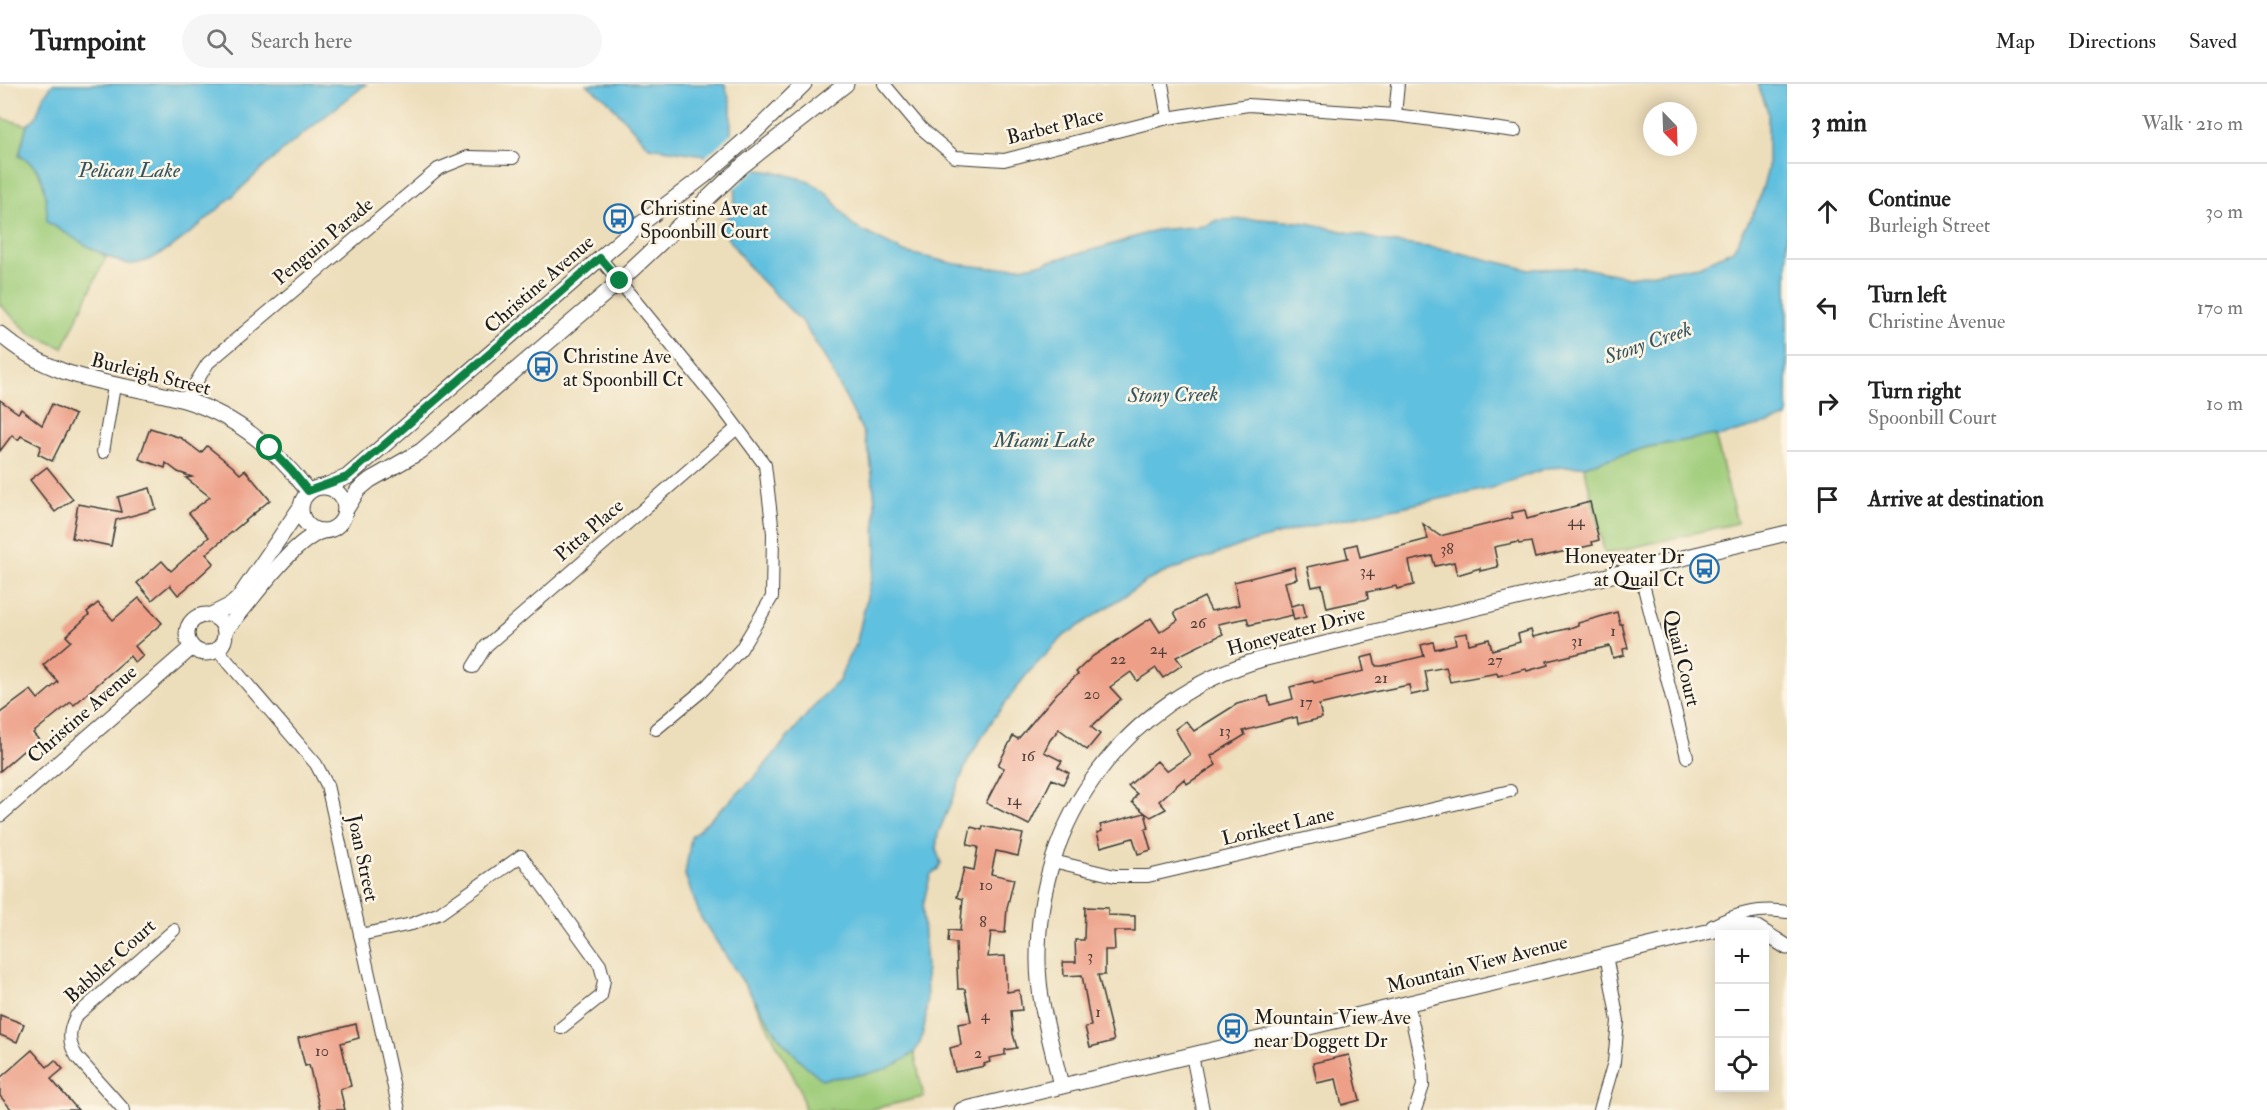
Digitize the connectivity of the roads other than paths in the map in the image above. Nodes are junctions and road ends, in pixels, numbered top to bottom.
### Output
1 (804, 84) edge
2 (846, 84) edge
3 (884, 84) edge
4 (1162, 84) edge
5 (1398, 84) edge
6 (1395, 115) junction
7 (1168, 118) junction
8 (1515, 131) dead end
9 (513, 158) dead end
10 (600, 258) junction
11 (620, 281) junction
12 (0, 334) edge
13 (114, 386) junction
14 (185, 400) junction
15 (737, 428) junction
16 (103, 452) dead end
17 (325, 486) junction
18 (308, 491) junction
19 (300, 508) junction
20 (345, 511) junction
21 (322, 531) junction
22 (1787, 533) edge
23 (1639, 568) junction
24 (211, 615) junction
25 (225, 630) junction
26 (192, 647) junction
27 (217, 649) junction
28 (473, 667) dead end
29 (656, 729) dead end
30 (1687, 757) dead end
31 (1510, 791) dead end
32 (0, 814) edge
33 (1053, 861) junction
34 (1787, 912) edge
35 (174, 930) dead end
36 (1698, 934) junction
37 (360, 935) junction
38 (1787, 947) edge
39 (1606, 955) junction
40 (1408, 1003) junction
41 (561, 1028) dead end
42 (1192, 1055) junction
43 (1061, 1086) junction
44 (124, 1110) edge
45 (399, 1110) edge
46 (962, 1110) edge
47 (1203, 1110) edge
48 (1415, 1110) edge
49 (1600, 1110) edge

1 - 10 street, Christine Avenue
2 - 11 street
3 - 7 street, Barbet Place
4 - 7 street
5 - 6 street
6 - 7 street, Barbet Place
6 - 8 street, Barbet Place
9 - 14 street, Penguin Parade
10 - 11 street
10 - 17 street, Christine Avenue
11 - 15 street
11 - 20 street
12 - 13 street, Burleigh Street
13 - 14 street, Burleigh Street
13 - 16 street
14 - 18 street, Burleigh Street
15 - 28 street, Pitta Place
15 - 29 street
17 - 18 street
17 - 20 street
18 - 19 street
19 - 21 street
19 - 24 street
20 - 21 street
21 - 25 street
22 - 23 street, Honeyeater Drive
23 - 30 street, Quail Court
23 - 33 street, Honeyeater Drive
24 - 25 street
24 - 26 street
25 - 27 street
26 - 27 street
26 - 32 street, Christine Avenue
27 - 37 street, Joan Street
31 - 33 street, Lorikeet Lane
33 - 43 street, Honeyeater Drive
34 - 36 street
35 - 44 street, Babbler Court
36 - 38 street, Mountain View Avenue
36 - 39 street, Mountain View Avenue
37 - 41 street
37 - 45 street, Joan Street
39 - 40 street, Mountain View Avenue
39 - 49 street
40 - 42 street, Mountain View Avenue
40 - 48 street
42 - 43 street, Mountain View Avenue
42 - 47 street
43 - 46 street, Mountain View Avenue

